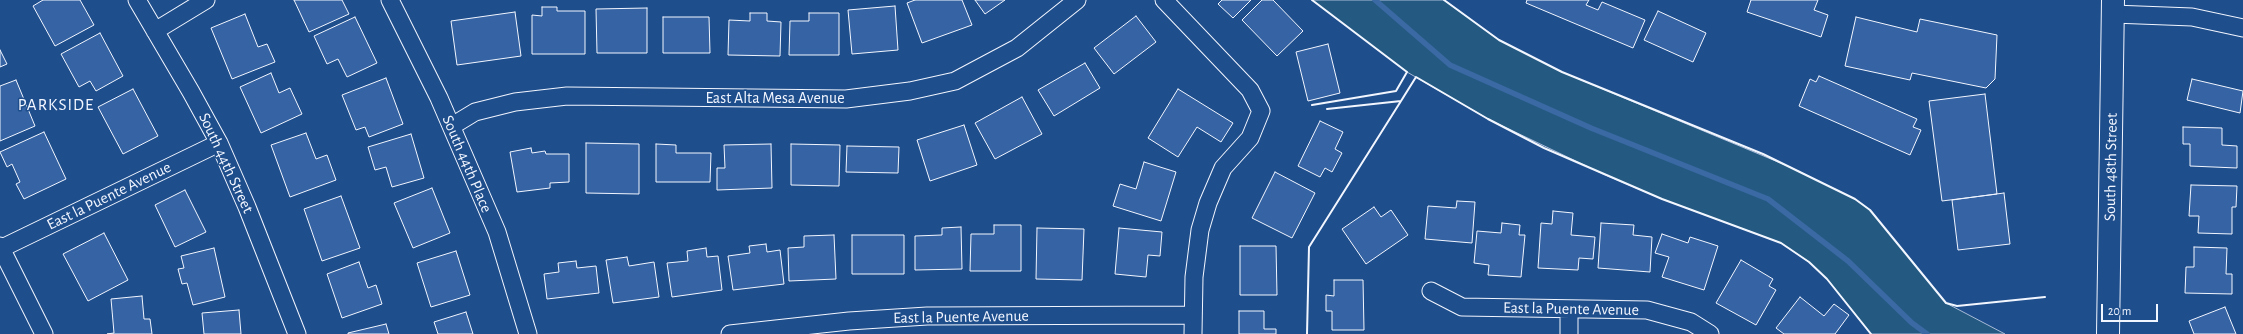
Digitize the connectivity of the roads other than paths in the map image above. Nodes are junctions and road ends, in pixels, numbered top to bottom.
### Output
1 (137, 0) edge
2 (206, 0) edge
3 (390, 0) edge
4 (1077, 0) edge
5 (1164, 0) edge
6 (2113, 7) edge
7 (2243, 28) edge
8 (155, 31) junction
9 (452, 126) junction
10 (219, 143) junction
11 (0, 248) edge
12 (1431, 291) dead end
13 (1569, 309) junction
14 (1193, 315) junction
15 (44, 334) edge
16 (297, 334) edge
17 (528, 334) edge
18 (730, 334) edge
19 (1193, 334) edge
20 (1568, 334) edge
21 (1710, 334) edge
22 (2108, 334) edge

1 - 8 street, South 44th Street
2 - 8 street
3 - 9 street, South 44th Place
4 - 9 street, East Alta Mesa Avenue
5 - 14 street
6 - 7 street
6 - 22 main road, South 48th Street
8 - 10 street, South 44th Street
9 - 17 street, South 44th Place
10 - 11 street, East la Puente Avenue
10 - 16 street, South 44th Street
11 - 15 street
12 - 13 street, East la Puente Avenue
13 - 20 street
13 - 21 street, East la Puente Avenue
14 - 18 street, East la Puente Avenue
14 - 19 street

